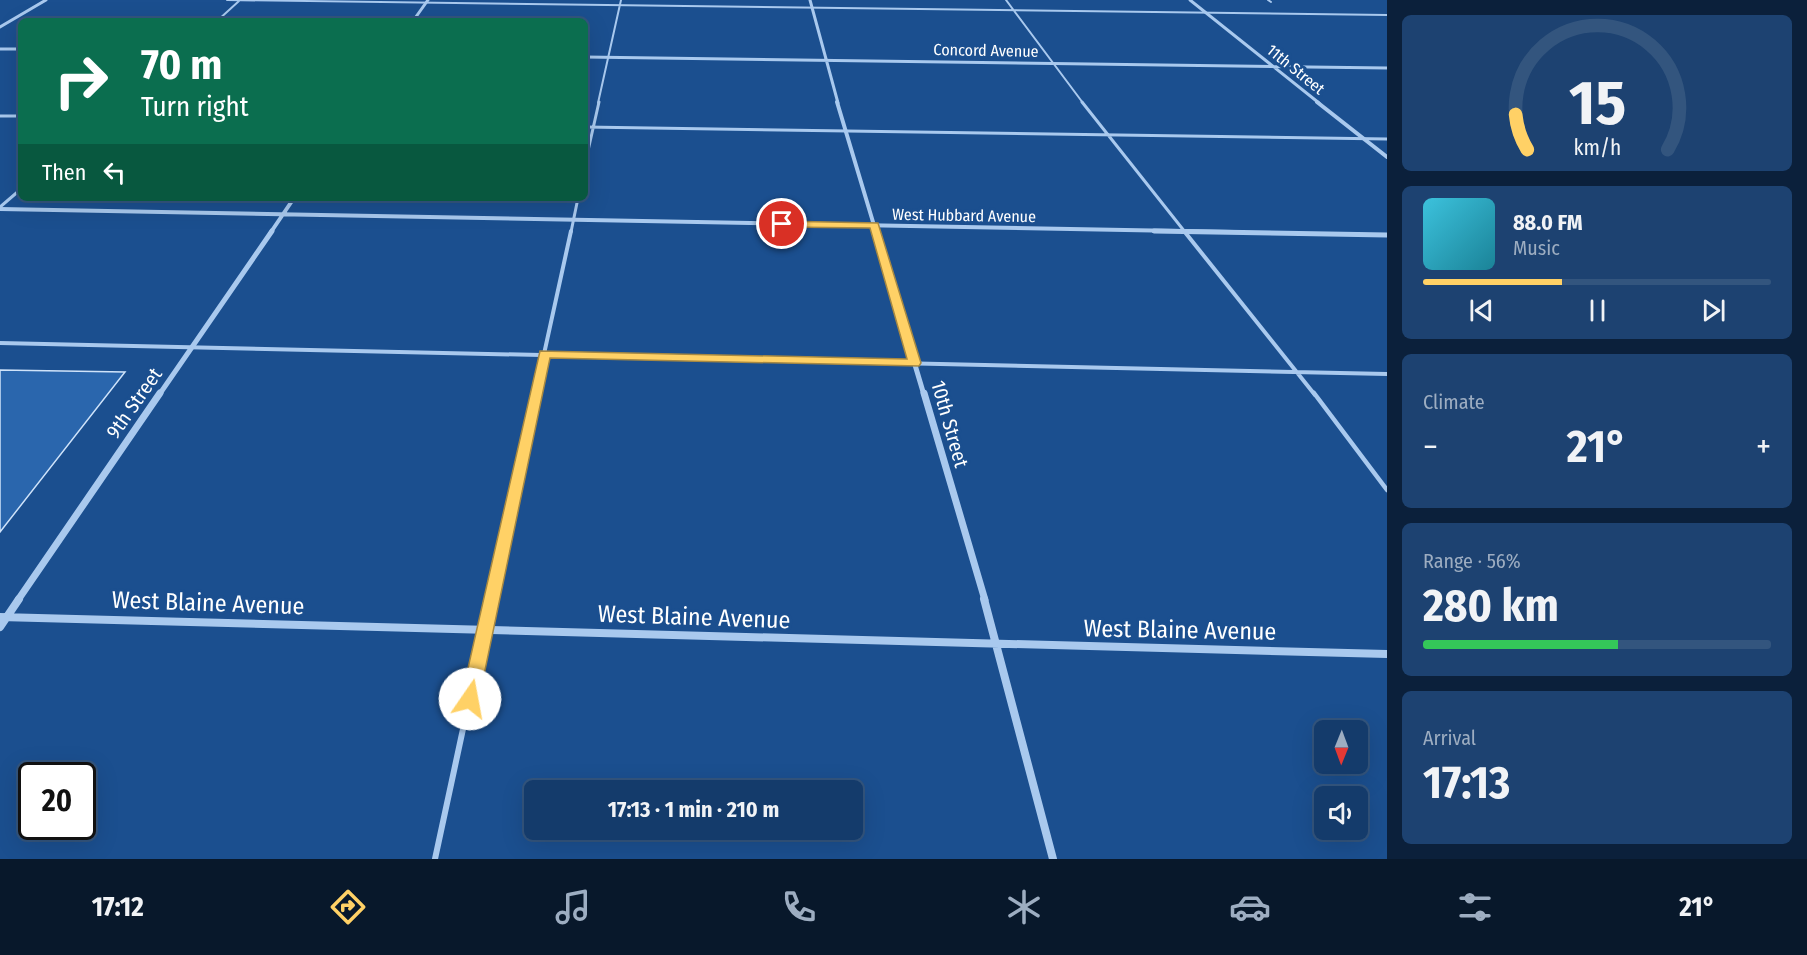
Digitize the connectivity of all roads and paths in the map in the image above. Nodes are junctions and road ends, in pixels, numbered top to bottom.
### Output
1 (46, 0) edge
2 (227, 0) edge
3 (240, 0) edge
4 (621, 0) edge
5 (810, 0) edge
6 (1005, 0) edge
7 (1190, 0) edge
8 (427, 1) edge
9 (619, 5) junction
10 (812, 9) junction
11 (1014, 11) junction
12 (1207, 13) junction
13 (1387, 15) edge
14 (219, 18) edge
15 (415, 18) edge
16 (0, 27) edge
17 (0, 49) edge
18 (18, 49) edge
19 (588, 57) edge
20 (608, 57) junction
21 (825, 60) junction
22 (1052, 63) junction
23 (1274, 66) junction
24 (1387, 68) edge
25 (0, 116) edge
26 (18, 117) edge
27 (588, 127) edge
28 (593, 127) junction
29 (846, 131) junction
30 (1106, 134) junction
31 (1364, 139) junction
32 (1387, 139) edge
33 (588, 150) edge
34 (1387, 157) edge
35 (18, 192) edge
36 (292, 201) edge
37 (577, 201) edge
38 (0, 208) edge
39 (284, 214) junction
40 (573, 220) junction
41 (874, 225) junction
42 (1186, 231) junction
43 (1387, 235) edge
44 (0, 343) edge
45 (191, 349) junction
46 (544, 353) junction
47 (915, 363) junction
48 (1297, 371) junction
49 (1387, 374) edge
50 (1387, 490) edge
51 (3, 617) edge
52 (0, 627) edge
53 (484, 630) junction
54 (998, 645) junction
55 (1387, 654) edge
56 (435, 859) edge
57 (1053, 859) edge

1 - 16 street
2 - 3 lane
3 - 8 lane
3 - 14 lane
4 - 9 lane
5 - 10 street, 10th Street
6 - 11 lane
7 - 12 street, 11th Street
8 - 9 lane
8 - 15 street
9 - 10 lane
9 - 20 lane
10 - 11 lane
10 - 21 street, 10th Street
11 - 12 lane
11 - 22 lane
12 - 13 lane
12 - 23 street, 11th Street
17 - 18 street
19 - 20 street, Concord Avenue
20 - 21 street, Concord Avenue
20 - 28 lane
21 - 22 street, Concord Avenue
21 - 29 street, 10th Street
22 - 23 street, Concord Avenue
22 - 30 lane
23 - 24 street, Concord Avenue
23 - 31 street, 11th Street
25 - 26 lane
27 - 28 lane
28 - 29 lane
28 - 33 lane
29 - 30 lane
29 - 41 street, 10th Street
30 - 31 lane
30 - 42 lane
31 - 32 lane
31 - 34 street, 11th Street
35 - 38 lane
36 - 39 street, 9th Street
37 - 40 lane
38 - 39 street, West Hubbard Avenue
39 - 40 street, West Hubbard Avenue
39 - 45 street, 9th Street
40 - 41 street, West Hubbard Avenue
40 - 46 lane
41 - 42 street, West Hubbard Avenue
41 - 47 street, 10th Street
42 - 43 street, West Hubbard Avenue
42 - 48 lane
44 - 45 lane
45 - 46 lane
45 - 51 street, 9th Street
46 - 47 lane
46 - 53 lane
47 - 48 lane
47 - 54 street, 10th Street
48 - 49 lane
48 - 50 lane
51 - 52 street, 9th Street
51 - 53 street, West Blaine Avenue
53 - 54 street, West Blaine Avenue
53 - 56 lane
54 - 55 street, West Blaine Avenue
54 - 57 street, 10th Street

